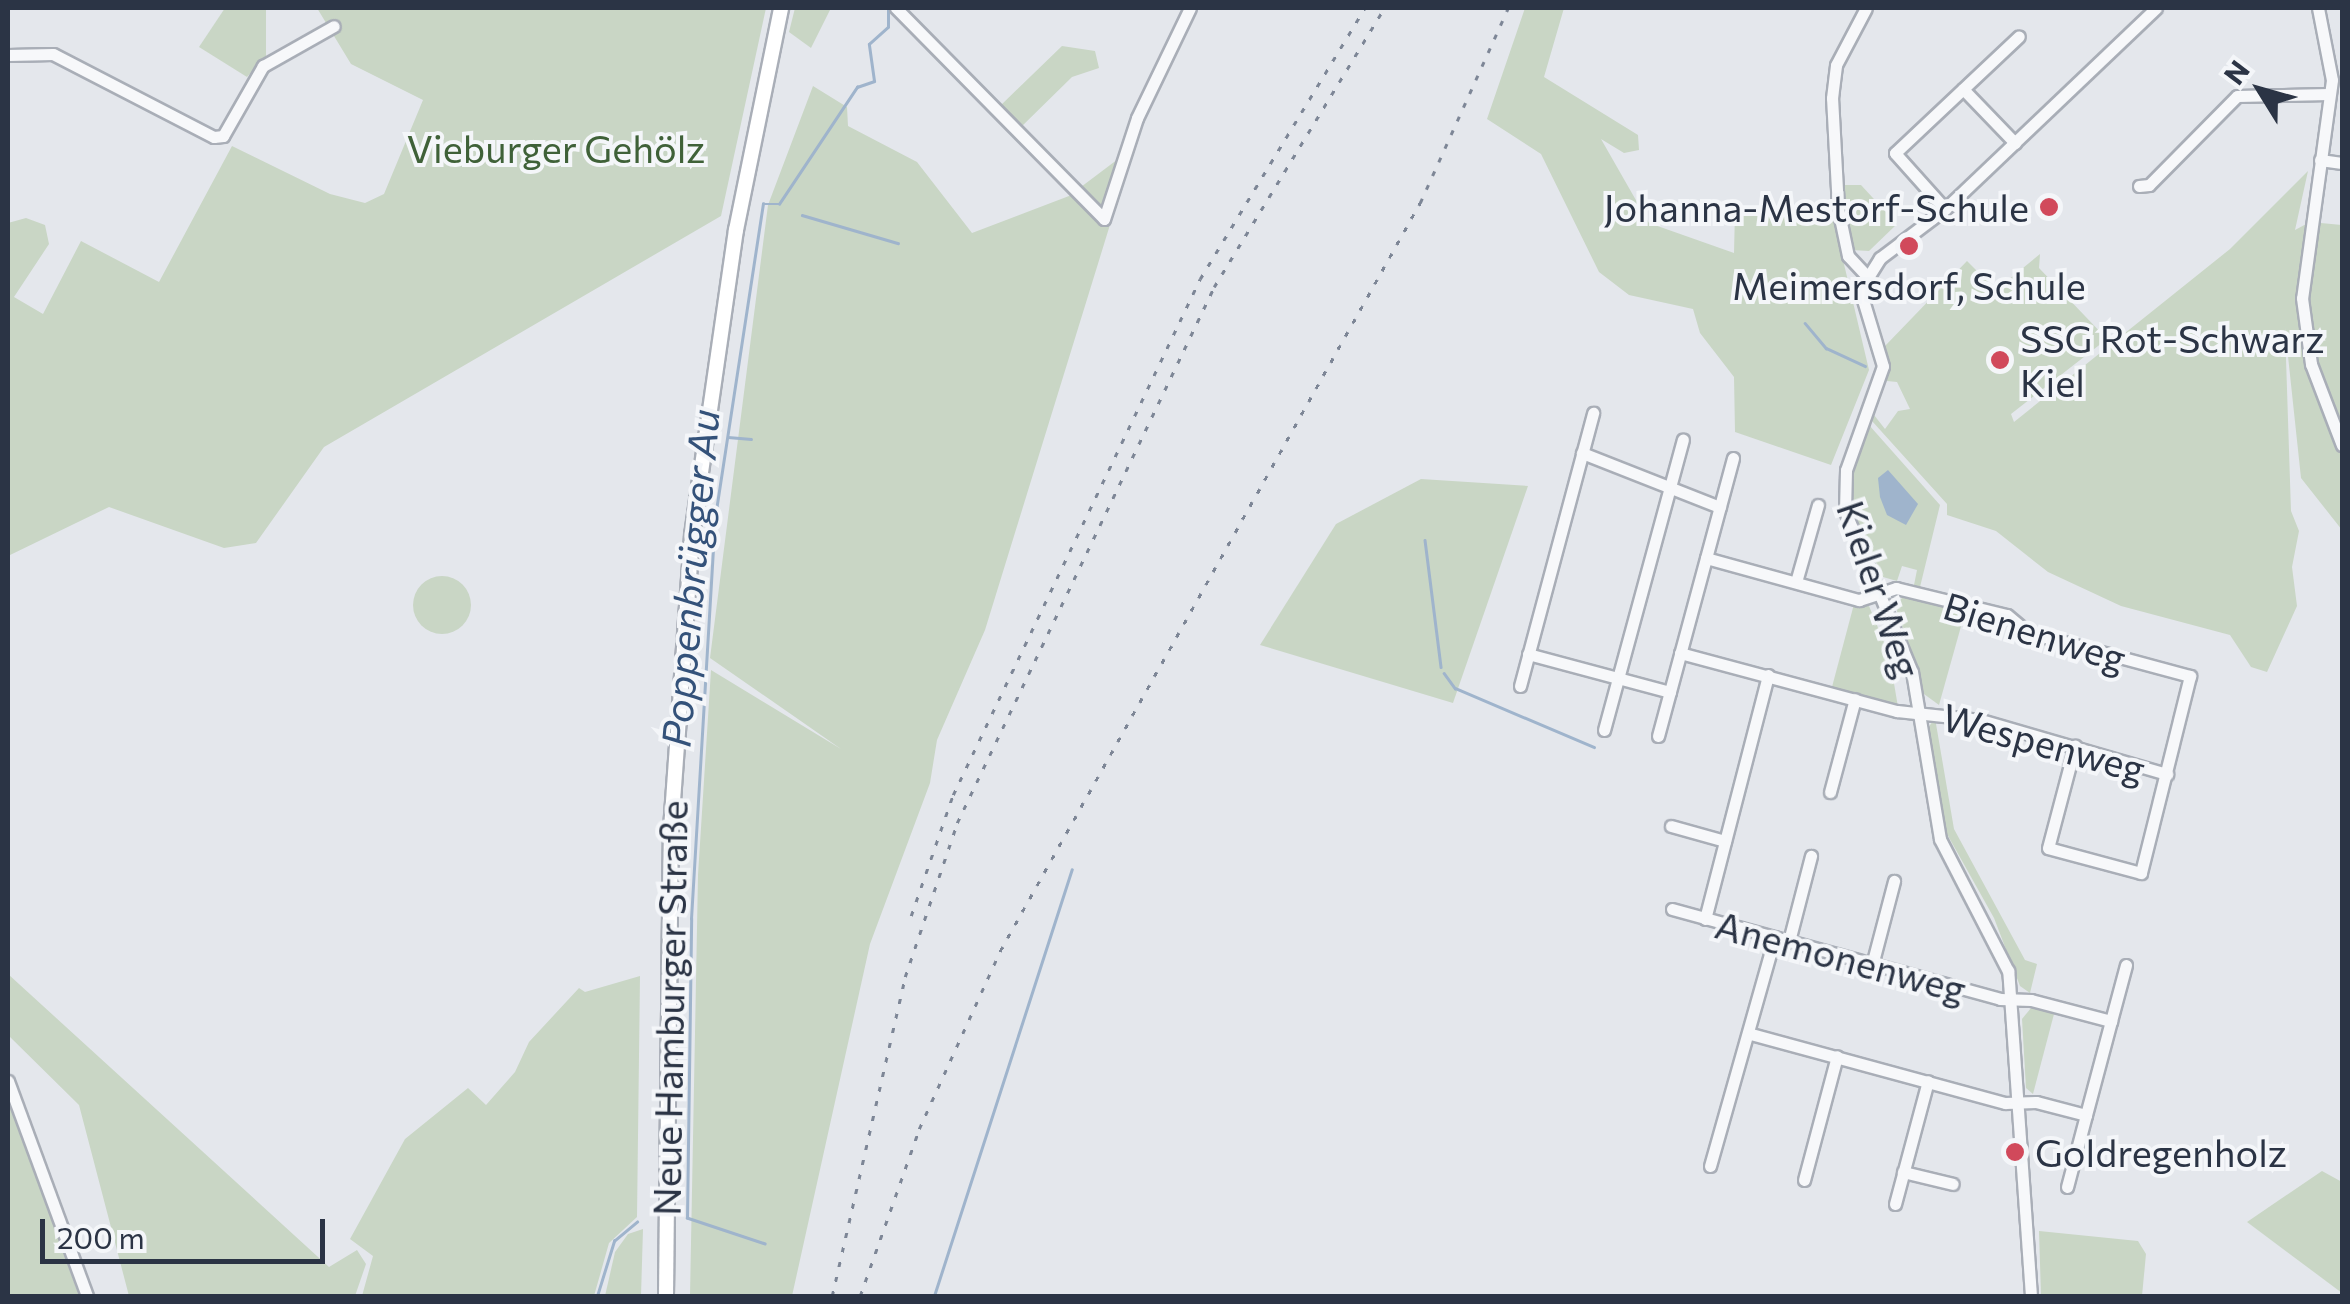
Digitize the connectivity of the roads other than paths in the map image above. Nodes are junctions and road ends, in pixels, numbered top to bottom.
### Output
1 (781, 8) edge
2 (896, 8) edge
3 (1190, 8) edge
4 (1866, 8) edge
5 (2156, 8) edge
6 (2318, 8) edge
7 (334, 26) dead end
8 (2019, 36) dead end
9 (8, 55) edge
10 (2337, 63) edge
11 (1963, 88) junction
12 (2329, 94) junction
13 (2015, 143) junction
14 (2320, 160) junction
15 (2342, 163) edge
16 (2139, 186) dead end
17 (1946, 210) junction
18 (1865, 274) junction
19 (1594, 413) dead end
20 (1683, 440) dead end
21 (2342, 445) edge
22 (1582, 453) junction
23 (1733, 458) dead end
24 (1669, 491) junction
25 (1818, 505) dead end
26 (1720, 507) junction
27 (1706, 558) junction
28 (1796, 582) junction
29 (1881, 594) junction
30 (1680, 653) junction
31 (1528, 654) junction
32 (1768, 676) junction
33 (1618, 678) junction
34 (1520, 686) dead end
35 (1670, 692) junction
36 (1855, 699) junction
37 (1921, 710) junction
38 (1604, 730) dead end
39 (1658, 736) dead end
40 (2075, 746) junction
41 (2167, 774) junction
42 (1830, 792) dead end
43 (1671, 826) dead end
44 (1725, 841) junction
45 (1811, 856) dead end
46 (1894, 881) dead end
47 (1672, 909) dead end
48 (1705, 919) junction
49 (1775, 937) junction
50 (1789, 941) junction
51 (1872, 965) junction
52 (2126, 965) dead end
53 (2011, 998) junction
54 (2111, 1021) junction
55 (1751, 1034) junction
56 (1837, 1056) junction
57 (8, 1081) edge
58 (1928, 1081) junction
59 (2018, 1102) junction
60 (2086, 1115) junction
61 (1710, 1166) dead end
62 (1904, 1172) junction
63 (1804, 1180) dead end
64 (1953, 1184) dead end
65 (2067, 1186) dead end
66 (1895, 1204) dead end
67 (87, 1296) edge
68 (666, 1296) edge
69 (2031, 1296) edge

1 - 68 main road, Neue Hamburger Straße
2 - 3 street
4 - 18 street, Kieler Weg
5 - 13 street
6 - 10 street
7 - 9 street
8 - 11 street
10 - 12 street
11 - 13 street
11 - 17 street
12 - 14 street
12 - 16 street
13 - 17 street
14 - 15 street
14 - 21 street
17 - 18 street
18 - 29 street, Kieler Weg
19 - 22 street
20 - 24 street
22 - 24 street
22 - 31 street
23 - 26 street
24 - 26 street
24 - 33 street
25 - 28 street
26 - 27 street
27 - 28 street, Bienenweg
27 - 30 street
28 - 29 street, Bienenweg
29 - 37 street, Kieler Weg
29 - 41 street, Bienenweg
30 - 32 street, Wespenweg
30 - 35 street
31 - 33 street
31 - 34 street
32 - 36 street, Wespenweg
32 - 44 street
33 - 35 street
33 - 38 street
35 - 39 street
36 - 37 street, Wespenweg
36 - 42 street
37 - 40 street, Wespenweg
37 - 53 street, Kieler Weg
40 - 41 street, Wespenweg
40 - 41 street
43 - 44 street
44 - 48 street
45 - 50 street
46 - 51 street
47 - 48 street, Anemonenweg
48 - 49 street, Anemonenweg
49 - 50 street, Anemonenweg
49 - 55 street
50 - 51 street, Anemonenweg
51 - 53 street, Anemonenweg
52 - 54 street
53 - 54 street, Anemonenweg
53 - 59 street, Kieler Weg
54 - 60 street
55 - 56 street
55 - 61 street
56 - 58 street
56 - 63 street
57 - 67 street
58 - 59 street
58 - 62 street
59 - 60 street
59 - 69 street, Kieler Weg
60 - 65 street
62 - 64 street
62 - 66 street

